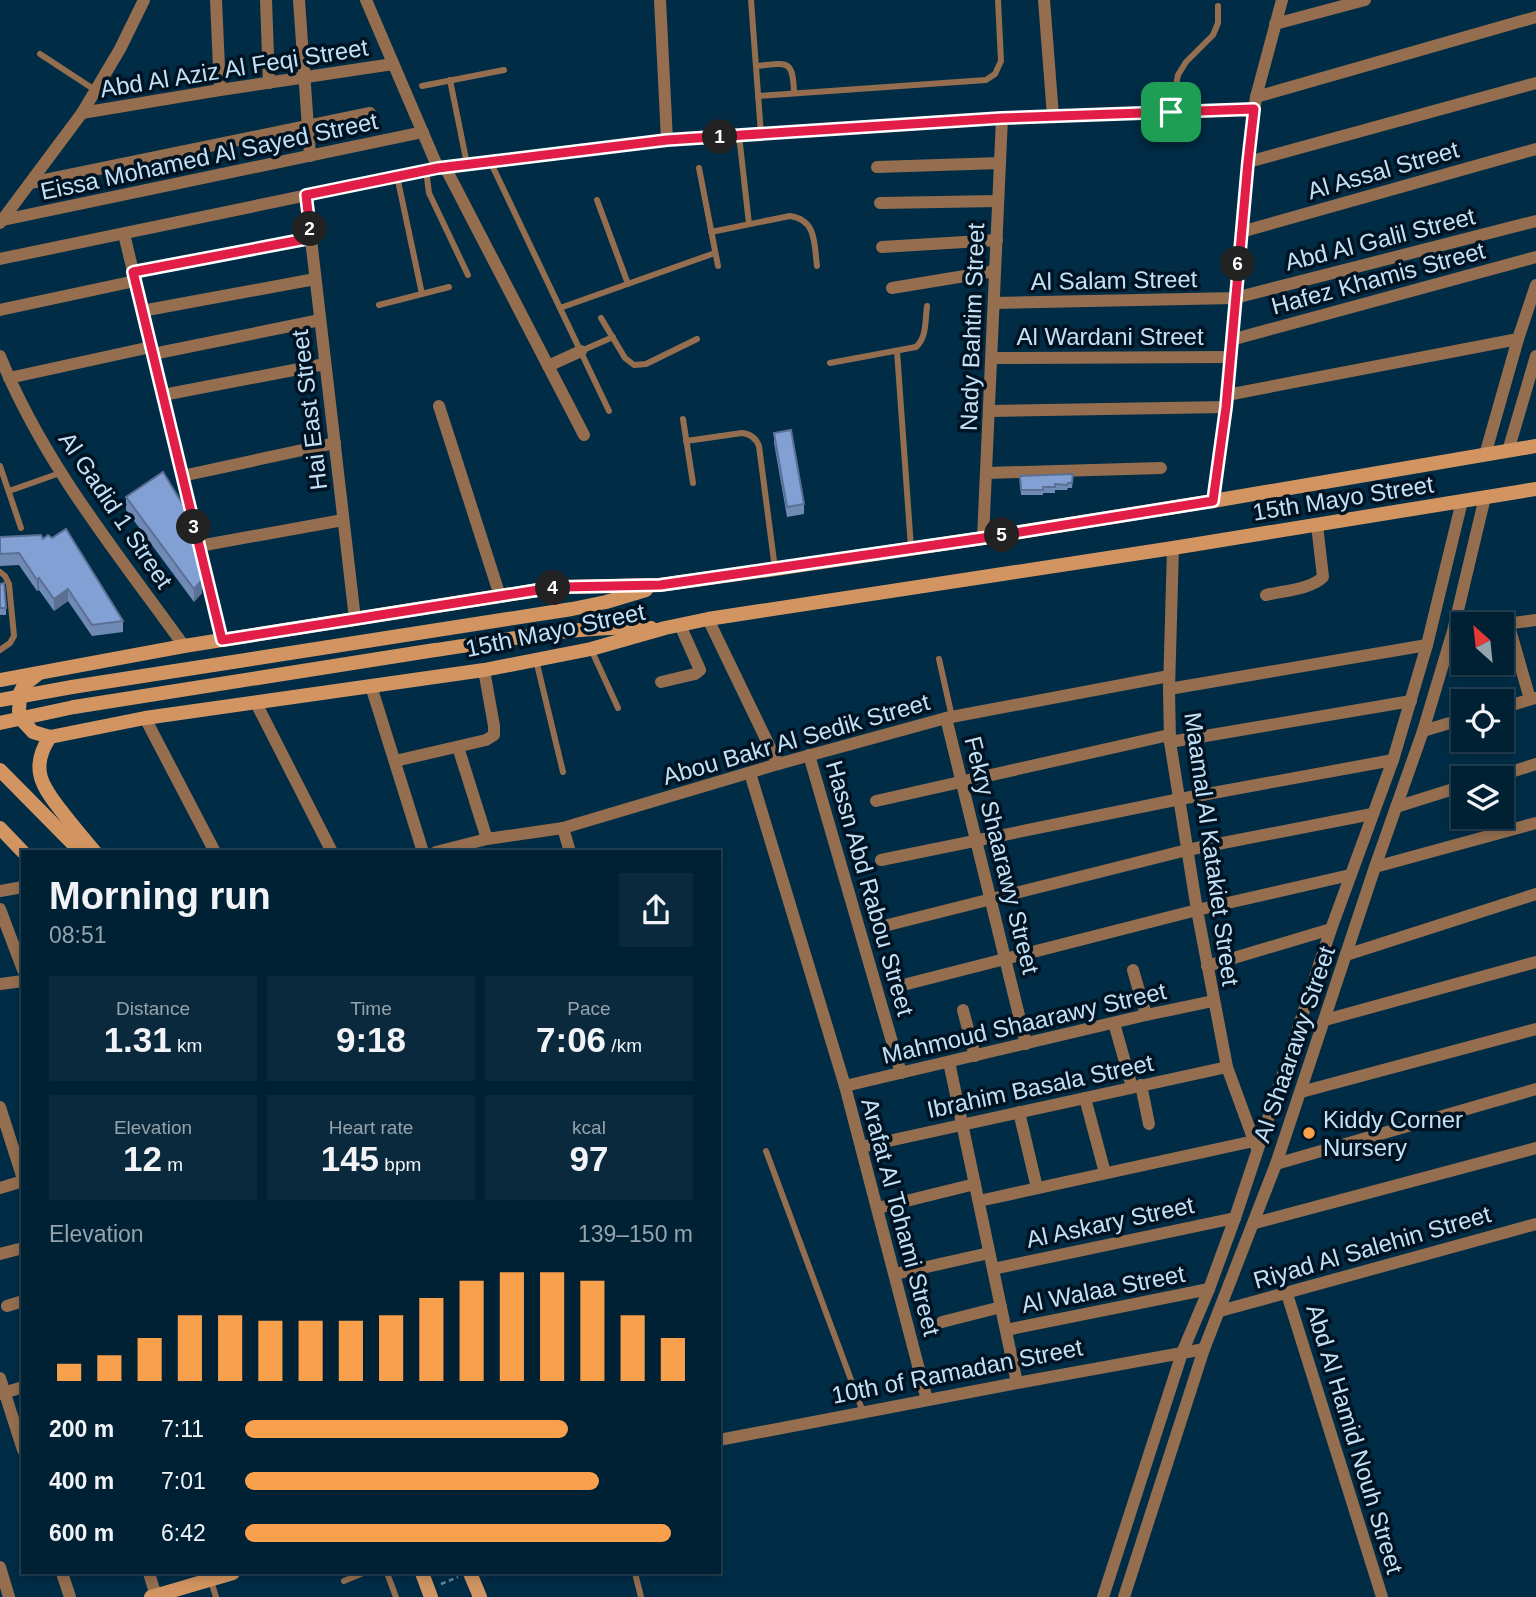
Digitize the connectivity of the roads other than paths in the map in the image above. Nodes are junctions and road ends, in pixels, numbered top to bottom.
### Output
1 (144, 0) edge
2 (216, 0) edge
3 (266, 0) edge
4 (299, 0) edge
5 (366, 0) edge
6 (660, 0) edge
7 (751, 0) edge
8 (998, 0) edge
9 (1044, 0) edge
10 (1282, 0) edge
11 (1365, 0) edge
12 (1218, 6) dead end
13 (1536, 17) edge
14 (1275, 24) junction
15 (40, 54) dead end
16 (394, 64) junction
17 (756, 66) junction
18 (504, 70) dead end
19 (304, 77) junction
20 (450, 80) junction
21 (269, 83) junction
22 (1536, 83) edge
23 (422, 86) dead end
24 (95, 90) junction
25 (220, 90) junction
26 (794, 93) junction
27 (758, 96) junction
28 (1255, 103) junction
29 (1171, 112) junction
30 (82, 113) junction
31 (370, 113) dead end
32 (1054, 116) junction
33 (1002, 118) junction
34 (307, 126) junction
35 (423, 132) junction
36 (761, 134) junction
37 (739, 135) junction
38 (667, 140) junction
39 (1536, 149) edge
40 (310, 156) junction
41 (490, 162) junction
42 (1248, 162) junction
43 (1000, 163) junction
44 (467, 164) junction
45 (699, 167) dead end
46 (877, 167) dead end
47 (436, 168) junction
48 (397, 176) junction
49 (30, 183) junction
50 (306, 195) junction
51 (597, 200) dead end
52 (998, 201) junction
53 (880, 203) dead end
54 (1536, 221) edge
55 (1, 222) edge
56 (749, 224) junction
57 (711, 232) junction
58 (1241, 232) junction
59 (124, 234) junction
60 (311, 238) junction
61 (997, 240) junction
62 (882, 247) dead end
63 (715, 253) junction
64 (1536, 257) edge
65 (0, 258) edge
66 (718, 266) dead end
67 (817, 266) dead end
68 (995, 271) junction
69 (468, 275) dead end
70 (134, 276) junction
71 (315, 279) junction
72 (628, 284) junction
73 (1536, 285) edge
74 (449, 287) dead end
75 (892, 288) dead end
76 (422, 294) junction
77 (1235, 298) junction
78 (994, 303) junction
79 (379, 305) dead end
80 (927, 306) dead end
81 (560, 308) junction
82 (0, 310) edge
83 (142, 312) junction
84 (601, 318) dead end
85 (320, 320) junction
86 (612, 337) junction
87 (697, 339) dead end
88 (1518, 339) junction
89 (1231, 340) junction
90 (152, 350) junction
91 (581, 351) junction
92 (897, 351) junction
93 (0, 356) edge
94 (1229, 356) junction
95 (1536, 356) edge
96 (992, 358) junction
97 (830, 363) dead end
98 (325, 364) junction
99 (548, 366) junction
100 (5, 376) edge
101 (163, 395) junction
102 (1226, 401) junction
103 (439, 406) dead end
104 (609, 411) dead end
105 (990, 411) junction
106 (683, 419) dead end
107 (584, 435) dead end
108 (686, 441) junction
109 (335, 443) junction
110 (1536, 446) edge
111 (1507, 451) junction
112 (1485, 455) junction
113 (0, 466) edge
114 (1161, 468) dead end
115 (60, 473) junction
116 (987, 473) junction
117 (182, 477) junction
118 (692, 483) dead end
119 (1536, 489) edge
120 (9, 492) junction
121 (1485, 498) junction
122 (1213, 501) junction
123 (1462, 501) junction
124 (343, 520) junction
125 (1317, 525) junction
126 (21, 528) dead end
127 (983, 538) junction
128 (199, 546) junction
129 (1173, 548) junction
130 (911, 549) junction
131 (775, 569) junction
132 (0, 572) edge
133 (660, 585) junction
134 (1266, 595) dead end
135 (500, 596) junction
136 (1462, 612) edge
137 (355, 619) junction
138 (708, 619) junction
139 (1536, 620) edge
140 (1514, 623) edge
141 (673, 627) junction
142 (222, 640) junction
143 (1427, 645) junction
144 (184, 646) junction
145 (591, 649) junction
146 (0, 650) edge
147 (1451, 650) edge
148 (1514, 651) edge
149 (939, 659) dead end
150 (536, 660) junction
151 (484, 670) junction
152 (38, 674) junction
153 (0, 680) edge
154 (662, 682) dead end
155 (1169, 682) junction
156 (371, 686) junction
157 (1533, 698) edge
158 (0, 700) edge
159 (1411, 701) junction
160 (256, 703) junction
161 (1514, 704) edge
162 (618, 708) dead end
163 (949, 717) junction
164 (145, 718) junction
165 (0, 723) edge
166 (1451, 723) edge
167 (1423, 731) junction
168 (50, 737) junction
169 (1170, 738) junction
170 (458, 747) junction
171 (809, 755) junction
172 (1393, 760) junction
173 (395, 761) junction
174 (778, 764) junction
175 (1536, 764) edge
176 (0, 770) edge
177 (1514, 771) edge
178 (564, 772) dead end
179 (750, 773) junction
180 (961, 781) junction
181 (1451, 790) edge
182 (1180, 799) junction
183 (876, 801) dead end
184 (1396, 807) junction
185 (1373, 814) junction
186 (1536, 823) edge
187 (0, 828) edge
188 (563, 828) junction
189 (487, 839) junction
190 (975, 839) junction
191 (21, 850) edge
192 (79, 850) edge
193 (92, 850) edge
194 (214, 850) edge
195 (331, 850) edge
196 (422, 850) edge
197 (444, 850) edge
198 (569, 850) edge
199 (1187, 850) junction
200 (881, 860) dead end
201 (1375, 867) junction
202 (1350, 875) junction
203 (21, 887) edge
204 (0, 891) edge
205 (1536, 894) edge
206 (990, 899) junction
207 (0, 909) edge
208 (1197, 910) junction
209 (888, 925) dead end
210 (1331, 929) junction
211 (1346, 956) junction
212 (1006, 959) junction
213 (1536, 962) edge
214 (21, 965) edge
215 (1207, 966) junction
216 (1133, 970) dead end
217 (21, 981) edge
218 (0, 984) edge
219 (907, 984) dead end
220 (1213, 1001) junction
221 (963, 1010) dead end
222 (1146, 1015) junction
223 (1325, 1020) junction
224 (1114, 1023) junction
225 (1536, 1029) edge
226 (1027, 1044) junction
227 (975, 1056) junction
228 (949, 1062) junction
229 (1227, 1067) junction
230 (901, 1073) junction
231 (845, 1086) junction
232 (1136, 1086) junction
233 (1536, 1089) edge
234 (1300, 1092) junction
235 (1084, 1098) junction
236 (0, 1107) edge
237 (1019, 1112) junction
238 (1149, 1124) dead end
239 (962, 1125) junction
240 (3, 1129) edge
241 (1256, 1145) junction
242 (861, 1147) junction
243 (1536, 1148) edge
244 (766, 1152) dead end
245 (1276, 1164) junction
246 (1104, 1173) junction
247 (21, 1175) edge
248 (21, 1181) edge
249 (975, 1184) junction
250 (0, 1188) edge
251 (1037, 1188) junction
252 (979, 1201) junction
253 (878, 1208) junction
254 (1235, 1217) junction
255 (1255, 1223) junction
256 (1536, 1224) edge
257 (21, 1249) edge
258 (989, 1253) junction
259 (0, 1254) edge
260 (993, 1269) junction
261 (895, 1274) junction
262 (1209, 1289) junction
263 (1287, 1293) junction
264 (21, 1302) edge
265 (7, 1306) dead end
266 (1001, 1307) junction
267 (1220, 1311) junction
268 (942, 1322) dead end
269 (1006, 1330) junction
270 (1204, 1349) junction
271 (1182, 1353) junction
272 (0, 1378) edge
273 (1017, 1382) junction
274 (21, 1388) edge
275 (2, 1393) edge
276 (927, 1400) junction
277 (863, 1412) junction
278 (721, 1440) edge
279 (21, 1445) edge
280 (0, 1567) edge
281 (62, 1574) edge
282 (149, 1574) edge
283 (361, 1574) edge
284 (387, 1574) edge
285 (422, 1574) edge
286 (469, 1574) edge
287 (635, 1574) edge
288 (213, 1578) edge
289 (344, 1581) dead end
290 (430, 1593) edge
291 (154, 1596) edge
292 (9, 1597) edge
293 (70, 1597) edge
294 (216, 1597) edge
295 (396, 1597) edge
296 (480, 1597) edge
297 (642, 1597) edge
298 (1103, 1597) edge
299 (1124, 1597) edge
300 (1382, 1597) edge

1 - 24 street
2 - 25 street
3 - 21 street
4 - 19 street
5 - 16 street
6 - 38 street
7 - 17 lane
8 - 26 lane
9 - 32 street
10 - 14 street
11 - 14 street
12 - 29 lane
13 - 28 street
14 - 28 street
15 - 24 lane
16 - 19 street, Abd Al Aziz Al Feqi Street
16 - 35 street
17 - 26 lane
17 - 27 lane
18 - 20 lane
19 - 21 street, Abd Al Aziz Al Feqi Street
19 - 34 street
20 - 23 lane
20 - 44 lane
21 - 25 street, Abd Al Aziz Al Feqi Street
22 - 42 street
24 - 30 street
25 - 30 street, Abd Al Aziz Al Feqi Street
26 - 27 lane
27 - 36 lane
28 - 29 street
28 - 42 street
29 - 32 street
30 - 49 street
31 - 34 street
32 - 33 street
33 - 36 street
33 - 43 street, Nady Bahtim Street
34 - 40 street
34 - 49 street
35 - 40 street, Eissa Mohamed Al Sayed Street
35 - 47 street
36 - 37 street
37 - 38 street
37 - 56 lane
38 - 41 street
39 - 58 street, Al Assal Street
40 - 55 street, Eissa Mohamed Al Sayed Street
41 - 44 street
41 - 81 lane
42 - 58 street
43 - 46 street
43 - 52 street, Nady Bahtim Street
44 - 47 street
45 - 57 lane
47 - 48 street
47 - 69 lane
47 - 99 street
48 - 50 street
48 - 76 lane
49 - 55 street
50 - 59 street
50 - 60 street, Hai East Street
51 - 72 lane
52 - 53 street
52 - 61 street, Nady Bahtim Street
54 - 77 street, Abd Al Galil Street
56 - 57 lane
56 - 67 lane
57 - 63 lane
58 - 77 street
59 - 65 street
59 - 70 street
60 - 70 street
60 - 71 street, Hai East Street
61 - 62 street
61 - 68 street, Nady Bahtim Street
63 - 66 lane
63 - 72 lane
64 - 89 street, Hafez Khamis Street
68 - 75 street
68 - 78 street, Nady Bahtim Street
70 - 82 street
70 - 83 street
71 - 83 street
71 - 85 street, Hai East Street
72 - 81 lane
73 - 88 street
74 - 76 lane
76 - 79 lane
77 - 78 street, Al Salam Street
77 - 89 street
78 - 96 street, Nady Bahtim Street
80 - 92 lane
81 - 91 lane
83 - 90 street
84 - 86 lane
85 - 90 street
85 - 98 street, Hai East Street
86 - 87 lane
86 - 91 lane
88 - 102 street
88 - 112 street
89 - 94 street
90 - 100 street
90 - 101 street
91 - 99 street
91 - 104 lane
92 - 97 lane
92 - 130 lane
93 - 100 street, Al Gadid 1 Street
94 - 96 street, Al Wardani Street
94 - 102 street
95 - 111 street
96 - 105 street, Nady Bahtim Street
98 - 101 street
98 - 109 street, Hai East Street
99 - 107 street
100 - 115 street, Al Gadid 1 Street
101 - 117 street
102 - 105 street
102 - 122 street
103 - 135 street
105 - 116 street, Nady Bahtim Street
106 - 108 lane
108 - 118 lane
108 - 131 lane
109 - 117 street
109 - 124 street, Hai East Street
110 - 111 main road, 15th Mayo Street
111 - 112 main road, 15th Mayo Street
112 - 122 main road, 15th Mayo Street
113 - 120 lane
114 - 116 street
115 - 120 lane
115 - 144 street, Al Gadid 1 Street
116 - 127 street, Nady Bahtim Street
117 - 128 street
119 - 121 main road, 15th Mayo Street
120 - 126 lane
121 - 123 main road, 15th Mayo Street
121 - 136 street, Al Shaarawy Street
122 - 127 main road, 15th Mayo Street
123 - 125 main road, 15th Mayo Street
123 - 143 street, Al Shaarawy Street
124 - 128 street
124 - 137 street, Hai East Street
125 - 129 main road, 15th Mayo Street
125 - 134 street
127 - 130 main road, 15th Mayo Street
128 - 142 street
129 - 138 main road, 15th Mayo Street
129 - 155 street, Maamal Al Katakiet Street
130 - 131 main road, 15th Mayo Street
131 - 133 main road, 15th Mayo Street
132 - 146 lane
133 - 135 main road, 15th Mayo Street
133 - 158 main road, bridge
135 - 137 main road, 15th Mayo Street
137 - 142 main road, 15th Mayo Street
138 - 141 main road, 15th Mayo Street
138 - 174 street
139 - 140 street
141 - 145 main road, 15th Mayo Street
141 - 154 street
141 - 165 main road, bridge
142 - 144 main road, 15th Mayo Street
143 - 155 street, Abou Bakr Al Sedik Street
143 - 159 street, Al Shaarawy Street
144 - 152 main road, 15th Mayo Street
145 - 150 main road, 15th Mayo Street
145 - 162 lane
147 - 167 street, Al Shaarawy Street
148 - 157 street
149 - 163 lane
150 - 151 main road, 15th Mayo Street
150 - 178 lane
151 - 156 main road, 15th Mayo Street
151 - 170 street
152 - 153 main road, 15th Mayo Street
152 - 168 main road
155 - 163 street, Abou Bakr Al Sedik Street
155 - 169 street, Maamal Al Katakiet Street
156 - 160 main road, 15th Mayo Street
156 - 173 street
157 - 161 street
159 - 169 street
159 - 172 street, Al Shaarawy Street
160 - 164 main road, 15th Mayo Street
160 - 195 street
163 - 171 street, Abou Bakr Al Sedik Street
163 - 180 street, Fekry Shaarawy Street
164 - 168 main road, 15th Mayo Street
164 - 194 street
166 - 167 street
167 - 184 street, Al Shaarawy Street
168 - 193 main road
169 - 180 street
169 - 182 street, Maamal Al Katakiet Street
170 - 173 street
170 - 189 street
171 - 174 street, Abou Bakr Al Sedik Street
171 - 230 street, Hassn Abd Rabou Street
172 - 182 street
172 - 185 street, Al Shaarawy Street
173 - 196 street
174 - 179 street, Abou Bakr Al Sedik Street
175 - 177 street
176 - 192 main road
179 - 188 street, Abou Bakr Al Sedik Street
179 - 231 street, Arafat Al Tohami Street
180 - 183 street
180 - 190 street, Fekry Shaarawy Street
181 - 184 street
182 - 190 street
182 - 199 street, Maamal Al Katakiet Street
184 - 201 street, Al Shaarawy Street
185 - 199 street
185 - 202 street, Al Shaarawy Street
186 - 201 street
187 - 191 main road
188 - 189 street, Abou Bakr Al Sedik Street
188 - 198 street
189 - 197 street, Abou Bakr Al Sedik Street
190 - 200 street
190 - 206 street, Fekry Shaarawy Street
199 - 206 street
199 - 208 street, Maamal Al Katakiet Street
201 - 211 street, Al Shaarawy Street
202 - 208 street
202 - 210 street, Al Shaarawy Street
203 - 204 street
205 - 211 street
206 - 209 street
206 - 212 street, Fekry Shaarawy Street
207 - 214 street
208 - 212 street
208 - 215 street, Maamal Al Katakiet Street
210 - 215 street
210 - 241 street, Al Shaarawy Street
211 - 223 street, Al Shaarawy Street
212 - 219 street
212 - 226 street, Fekry Shaarawy Street
213 - 223 street
215 - 220 street, Maamal Al Katakiet Street
216 - 222 street
217 - 218 street
220 - 222 street, Mahmoud Shaarawy Street
220 - 229 street, Maamal Al Katakiet Street
221 - 227 street
222 - 224 street, Mahmoud Shaarawy Street
223 - 234 street, Al Shaarawy Street
224 - 226 street, Mahmoud Shaarawy Street
224 - 232 street
225 - 234 street
226 - 227 street, Mahmoud Shaarawy Street
227 - 228 street, Mahmoud Shaarawy Street
228 - 230 street, Mahmoud Shaarawy Street
228 - 239 street
229 - 232 street, Ibrahim Basala Street
229 - 241 street, Maamal Al Katakiet Street
230 - 231 street, Mahmoud Shaarawy Street
231 - 242 street, Arafat Al Tohami Street
232 - 235 street, Ibrahim Basala Street
232 - 238 street
233 - 245 street
234 - 245 street, Al Shaarawy Street
235 - 237 street, Ibrahim Basala Street
235 - 246 street
236 - 240 street
237 - 239 street, Ibrahim Basala Street
237 - 251 street
239 - 242 street, Ibrahim Basala Street
239 - 249 street
240 - 247 street
241 - 246 street
241 - 254 street, Al Shaarawy Street
242 - 253 street, Arafat Al Tohami Street
243 - 255 street
244 - 277 lane
245 - 255 street, Al Shaarawy Street
246 - 251 street
248 - 250 street
249 - 252 street
249 - 253 street
251 - 252 street
252 - 258 street
253 - 261 street, Arafat Al Tohami Street
254 - 260 street, Al Askary Street
254 - 262 street, Al Shaarawy Street
255 - 267 street, Al Shaarawy Street
256 - 263 street, Riyad Al Salehin Street
257 - 259 street
258 - 260 street
258 - 261 street
260 - 266 street
261 - 276 street, Arafat Al Tohami Street
262 - 269 street, Al Walaa Street
262 - 271 street, Al Shaarawy Street
263 - 267 street, Riyad Al Salehin Street
263 - 300 street, Abd Al Hamid Nouh Street
264 - 265 street
266 - 268 street
266 - 269 street
267 - 270 street, Al Shaarawy Street
269 - 273 street
270 - 271 street, 10th of Ramadan Street
270 - 299 street, Al Shaarawy Street
271 - 273 street, 10th of Ramadan Street
271 - 298 street, Al Shaarawy Street
272 - 275 street
273 - 276 street, 10th of Ramadan Street
274 - 275 street
275 - 279 street
276 - 277 street, 10th of Ramadan Street
277 - 278 street, 10th of Ramadan Street
280 - 292 street
281 - 293 street
282 - 291 street
283 - 289 lane
284 - 295 lane
285 - 290 main road
286 - 296 main road
287 - 297 lane
288 - 291 main road
288 - 294 lane

